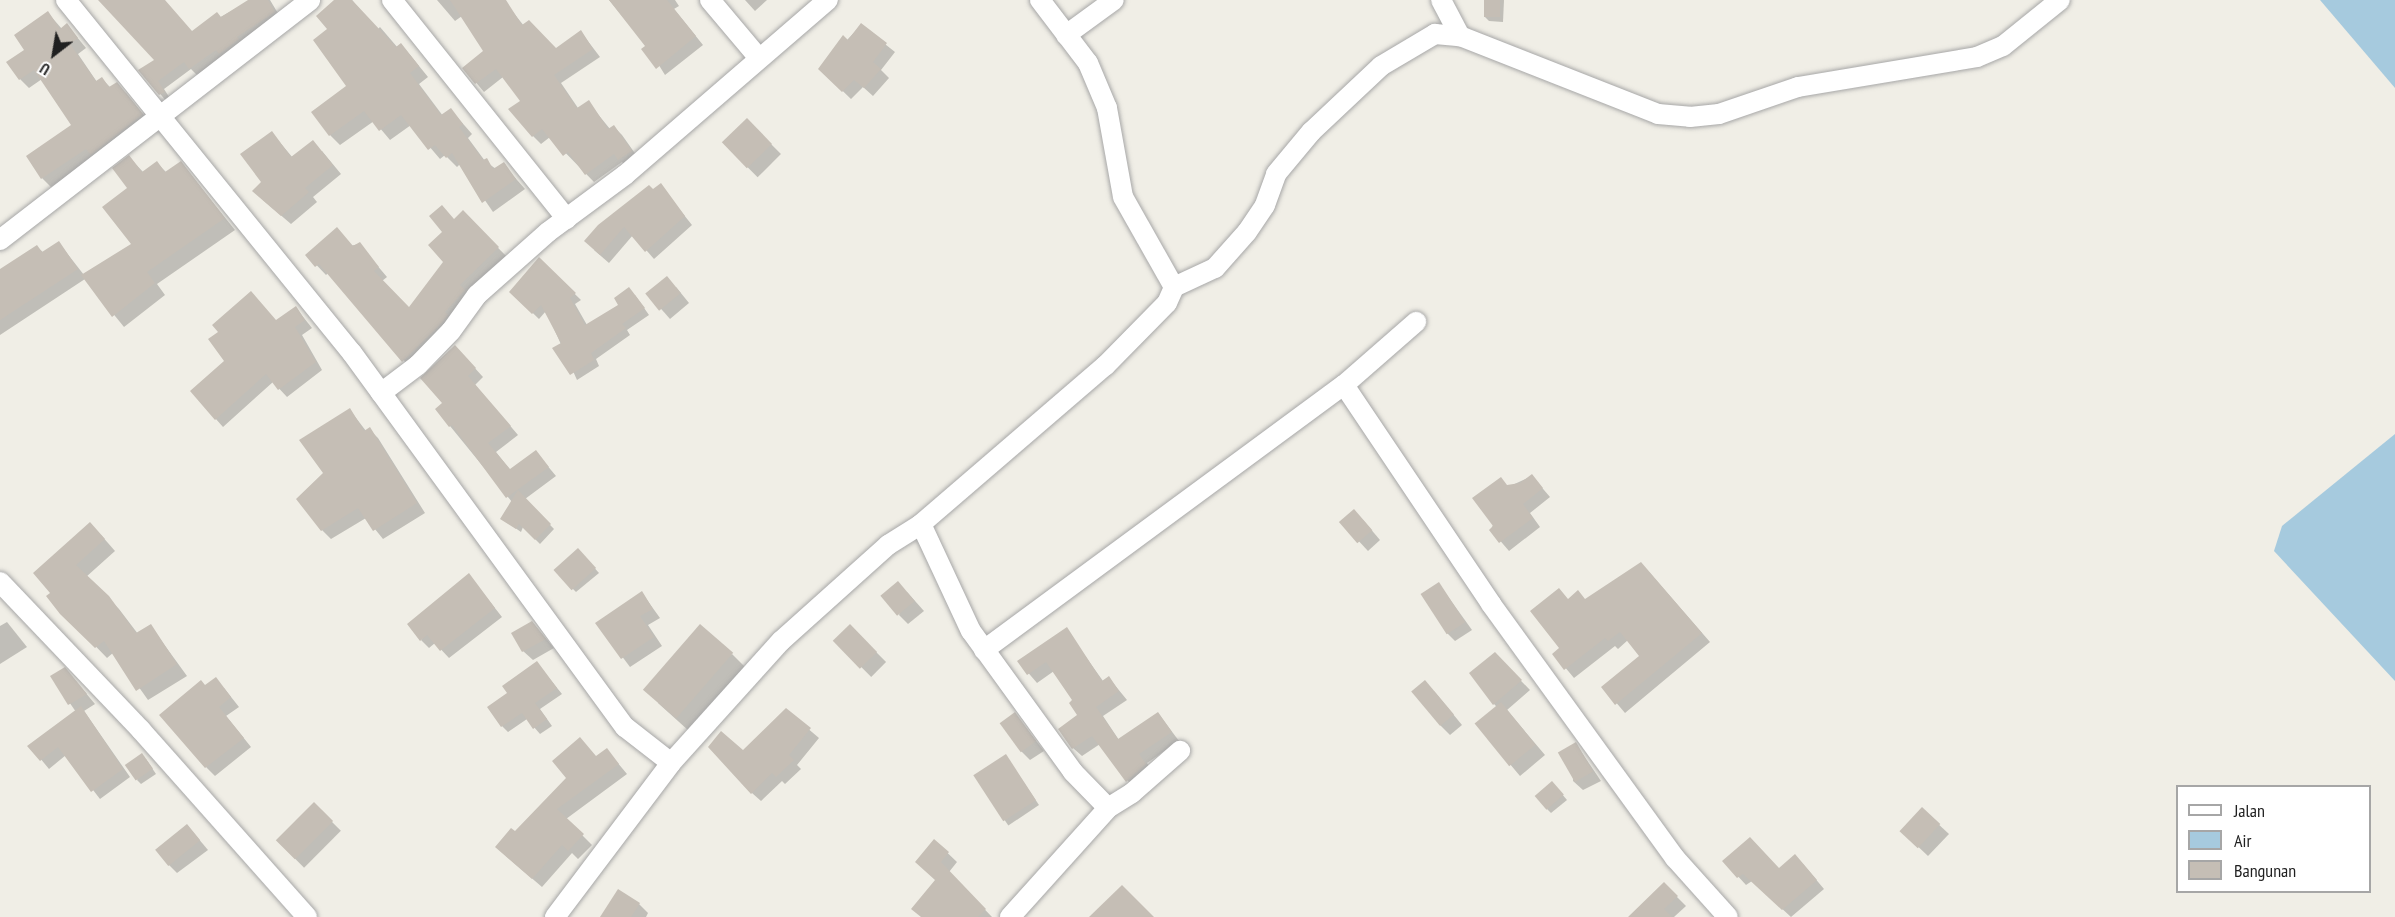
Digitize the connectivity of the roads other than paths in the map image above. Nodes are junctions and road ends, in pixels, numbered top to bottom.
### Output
1 (66, 0) edge
2 (310, 0) edge
3 (392, 0) edge
4 (710, 0) edge
5 (828, 0) edge
6 (1040, 0) edge
7 (1114, 0) edge
8 (1441, 0) edge
9 (2060, 0) edge
10 (1066, 35) junction
11 (1460, 36) junction
12 (758, 57) junction
13 (160, 118) junction
14 (567, 219) junction
15 (0, 240) edge
16 (1174, 287) junction
17 (1416, 322) dead end
18 (1344, 385) junction
19 (381, 393) junction
20 (921, 524) junction
21 (0, 582) edge
22 (984, 650) junction
23 (1180, 751) dead end
24 (671, 763) junction
25 (1108, 808) junction
26 (307, 917) edge
27 (555, 917) edge
28 (1010, 917) edge
29 (1728, 917) edge

1 - 13 street
2 - 13 street
3 - 14 street
4 - 12 street
5 - 12 street
6 - 10 street
7 - 10 street
8 - 11 street
9 - 11 street
10 - 16 street
11 - 16 street
12 - 14 street
13 - 15 street
13 - 19 street
14 - 19 street
16 - 20 street
17 - 18 street
18 - 22 street
18 - 29 street
19 - 24 street
20 - 22 street
20 - 24 street
21 - 26 street
22 - 25 street
23 - 25 street
24 - 27 street
25 - 28 street

